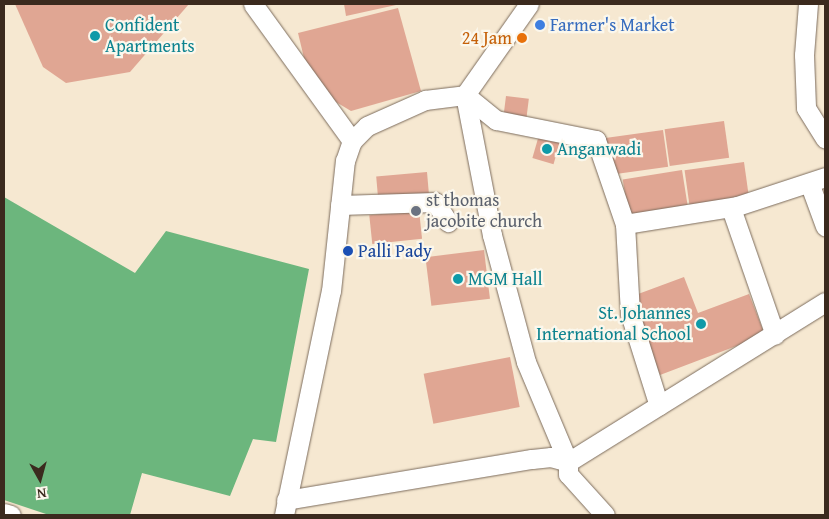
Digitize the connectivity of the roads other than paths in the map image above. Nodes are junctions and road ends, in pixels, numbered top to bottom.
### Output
1 (253, 4) edge
2 (529, 4) edge
3 (808, 4) edge
4 (465, 95) junction
5 (825, 138) edge
6 (352, 141) junction
7 (818, 181) edge
8 (340, 205) junction
9 (731, 208) junction
10 (448, 222) dead end
11 (625, 224) junction
12 (825, 226) edge
13 (825, 302) edge
14 (775, 335) junction
15 (659, 406) junction
16 (568, 462) junction
17 (285, 508) edge
18 (4, 513) edge
19 (11, 515) edge
20 (605, 515) edge

1 - 6 street
2 - 4 street
3 - 5 street
4 - 6 street
4 - 11 street
4 - 16 street
6 - 8 street
7 - 9 street
7 - 12 street
8 - 10 street
8 - 17 street
9 - 11 street
9 - 14 street
11 - 15 street
13 - 14 street
14 - 15 street
15 - 16 street
16 - 17 street
16 - 20 street
18 - 19 street

